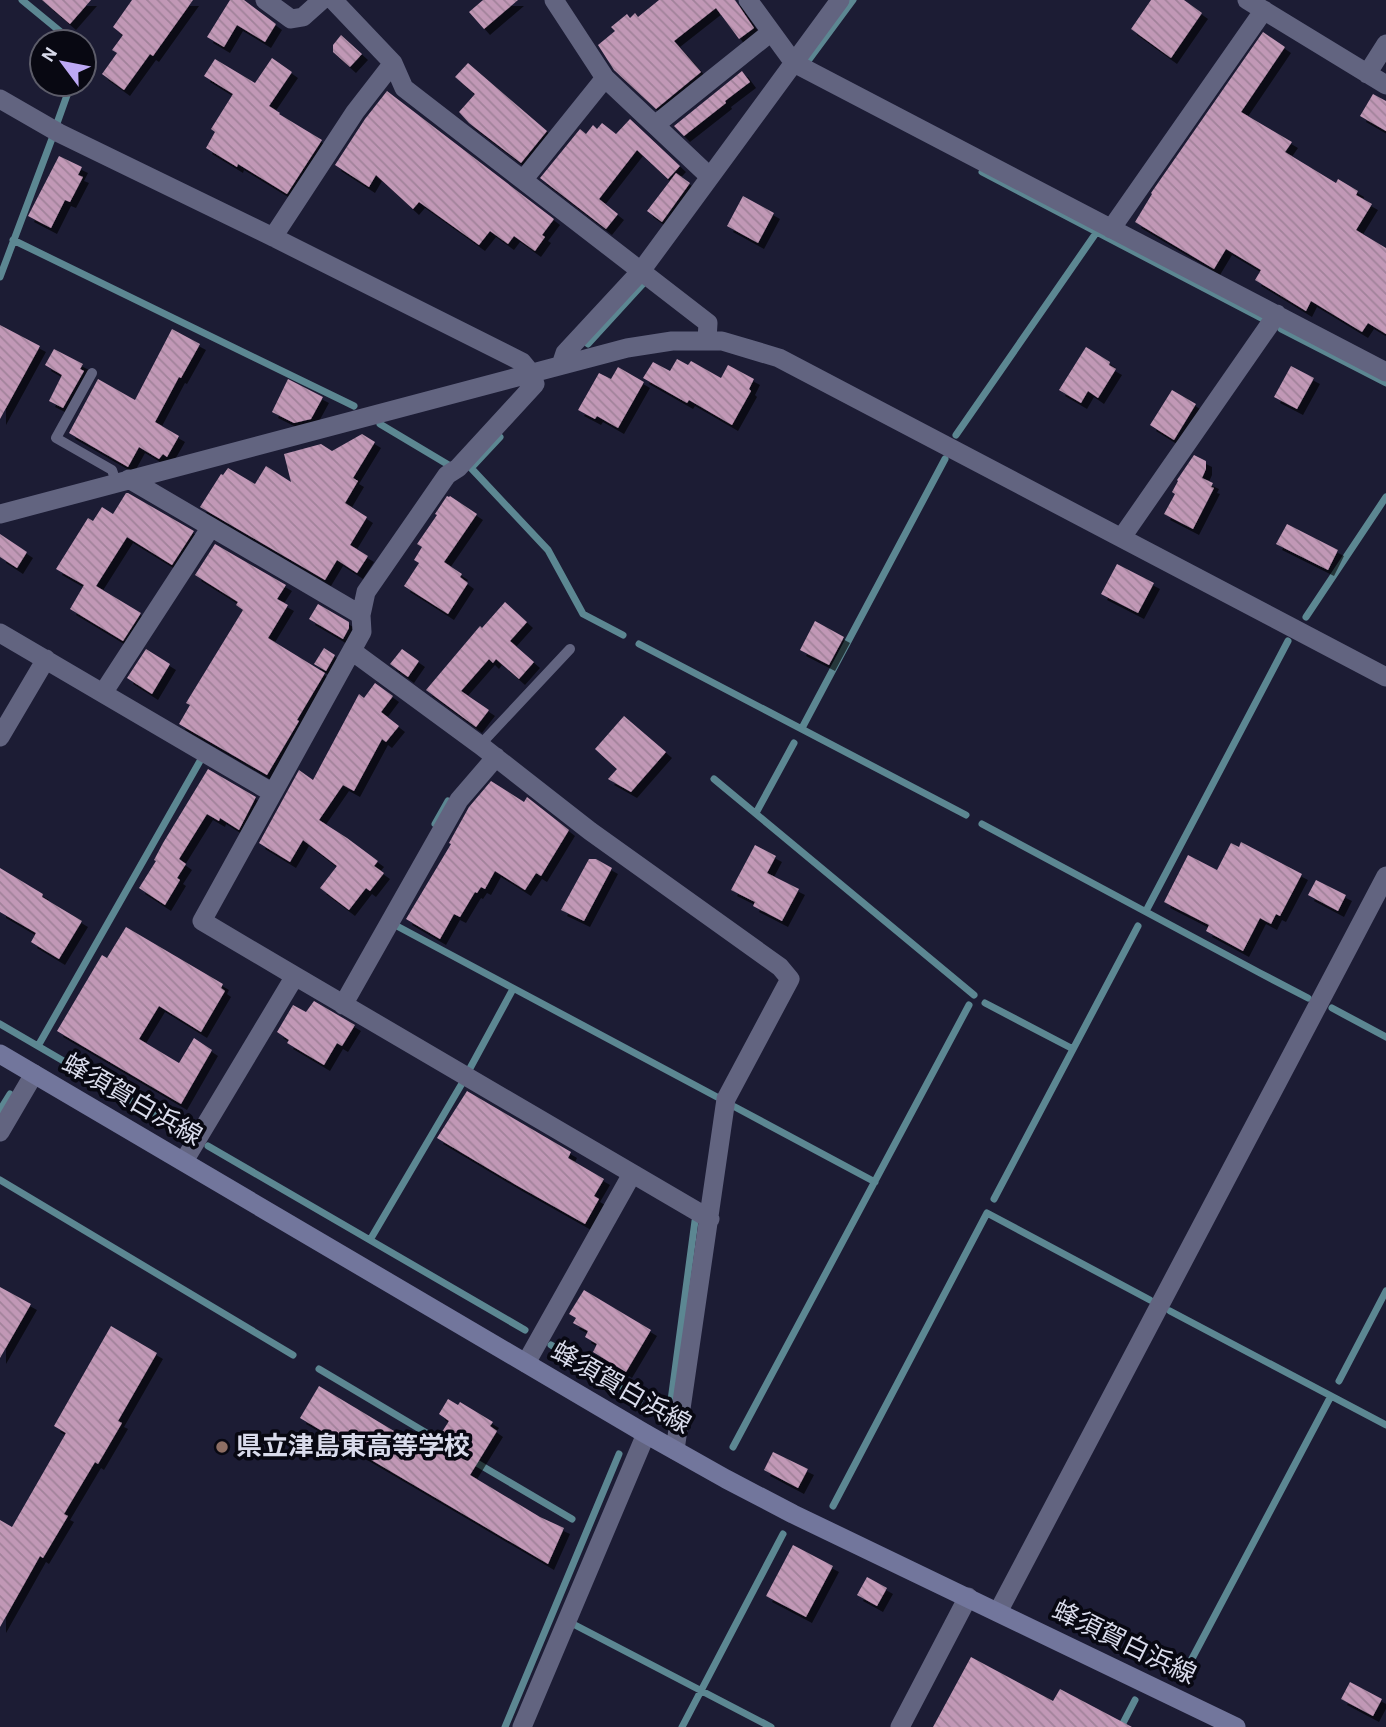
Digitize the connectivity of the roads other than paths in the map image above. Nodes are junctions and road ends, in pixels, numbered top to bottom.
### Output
1 (265, 0) edge
2 (322, 0) edge
3 (333, 0) edge
4 (554, 0) edge
5 (748, 0) edge
6 (840, 0) edge
7 (1256, 5) edge
8 (771, 32) junction
9 (1386, 44) edge
10 (794, 63) junction
11 (393, 64) junction
12 (1367, 74) junction
13 (606, 78) junction
14 (1386, 85) edge
15 (0, 99) edge
16 (655, 124) junction
17 (709, 176) junction
18 (523, 180) junction
19 (1111, 229) junction
20 (273, 237) junction
21 (641, 271) junction
22 (1277, 314) junction
23 (707, 340) junction
24 (561, 365) junction
25 (1386, 372) edge
26 (92, 373) dead end
27 (531, 373) junction
28 (123, 481) junction
29 (0, 514) edge
30 (211, 527) junction
31 (1122, 537) junction
32 (361, 615) junction
33 (0, 633) edge
34 (570, 649) dead end
35 (352, 651) junction
36 (46, 659) junction
37 (1386, 677) edge
38 (103, 693) junction
39 (0, 737) edge
40 (488, 751) junction
41 (273, 793) junction
42 (1386, 876) edge
43 (295, 976) junction
44 (343, 1005) junction
45 (0, 1054) edge
46 (34, 1074) junction
47 (0, 1132) edge
48 (184, 1161) junction
49 (632, 1174) junction
50 (710, 1219) junction
51 (526, 1363) junction
52 (646, 1434) junction
53 (675, 1450) junction
54 (968, 1597) junction
55 (998, 1612) junction
56 (522, 1727) edge
57 (900, 1727) edge
58 (1236, 1727) edge

1 - 2 street
3 - 11 street
4 - 13 street
5 - 8 street
6 - 10 street
7 - 12 street
7 - 19 street
8 - 10 street
8 - 16 street
9 - 12 street
10 - 17 street
10 - 19 street
11 - 18 street
11 - 20 street
12 - 14 street
13 - 16 street
13 - 18 street
15 - 20 street
16 - 17 street
17 - 21 street
18 - 21 street
19 - 22 street
20 - 27 street
21 - 23 street
21 - 24 street
22 - 25 street
22 - 31 street
23 - 24 street
23 - 31 street
24 - 27 street
26 - 28 lane
27 - 28 street
27 - 32 street
28 - 29 street
28 - 30 street
30 - 32 street
30 - 38 street
31 - 37 street
32 - 35 street
33 - 36 street
34 - 40 lane
35 - 40 street
35 - 41 street
36 - 38 street
36 - 39 street
38 - 41 street
40 - 44 street
40 - 50 street
41 - 43 street
42 - 55 street
43 - 44 street
43 - 48 street
44 - 49 street
45 - 46 main road, 蜂須賀白浜線
46 - 47 street
46 - 48 main road, 蜂須賀白浜線
48 - 51 main road, 蜂須賀白浜線
49 - 50 street
49 - 51 street
50 - 53 street
51 - 52 main road, 蜂須賀白浜線
52 - 53 main road, 蜂須賀白浜線
52 - 56 street
53 - 54 main road, 蜂須賀白浜線
54 - 55 main road, 蜂須賀白浜線
54 - 57 street
55 - 58 main road, 蜂須賀白浜線

